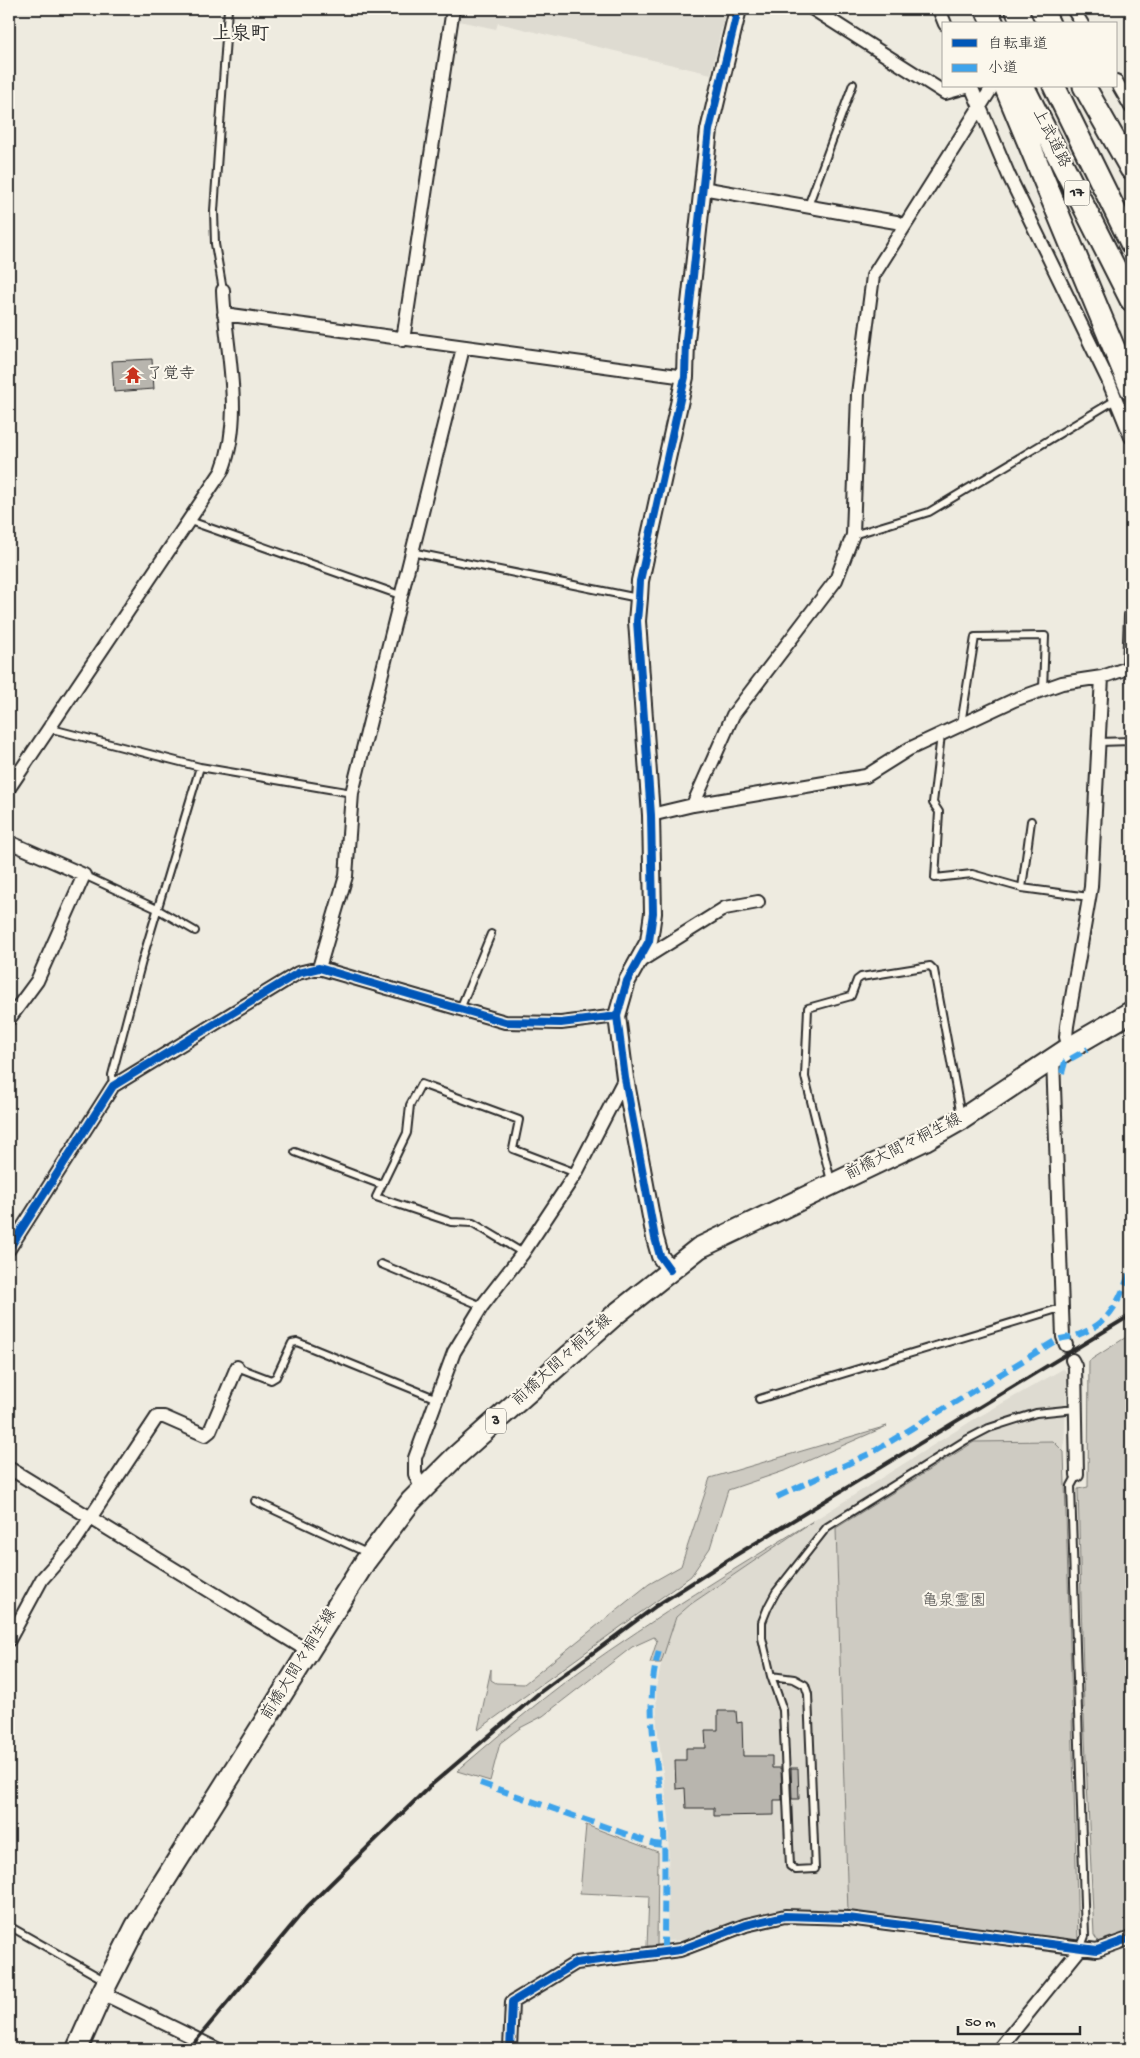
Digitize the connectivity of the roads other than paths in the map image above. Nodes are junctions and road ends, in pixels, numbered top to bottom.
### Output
1 (228, 9) edge
2 (453, 9) edge
3 (738, 9) edge
4 (813, 9) edge
5 (939, 9) edge
6 (972, 9) edge
7 (986, 9) edge
8 (1016, 9) edge
9 (1041, 9) edge
10 (1073, 9) edge
11 (944, 22) edge
12 (977, 22) edge
13 (992, 22) edge
14 (1022, 22) edge
15 (1048, 22) edge
16 (1081, 22) edge
17 (853, 84) dead end
18 (1118, 84) edge
19 (963, 88) edge
20 (971, 88) edge
21 (997, 88) edge
22 (998, 88) edge
23 (1025, 88) edge
24 (1055, 88) edge
25 (1085, 88) edge
26 (1131, 106) edge
27 (980, 107) junction
28 (1131, 169) edge
29 (702, 188) junction
30 (808, 206) junction
31 (904, 226) junction
32 (1131, 243) edge
33 (223, 290) joint
34 (1131, 300) edge
35 (224, 314) junction
36 (403, 340) junction
37 (463, 348) junction
38 (685, 378) junction
39 (1124, 394) edge
40 (1131, 437) edge
41 (190, 521) junction
42 (853, 535) junction
43 (412, 552) junction
44 (400, 595) junction
45 (639, 598) junction
46 (1131, 616) edge
47 (1102, 677) junction
48 (1043, 689) junction
49 (961, 724) junction
50 (48, 728) junction
51 (941, 735) junction
52 (1131, 741) edge
53 (1098, 742) junction
54 (200, 767) junction
55 (9, 788) edge
56 (352, 793) junction
57 (693, 805) junction
58 (651, 815) junction
59 (1031, 821) dead end
60 (9, 842) edge
61 (84, 875) junction
62 (1022, 888) junction
63 (1089, 897) junction
64 (758, 902) dead end
65 (158, 909) junction
66 (195, 930) dead end
67 (491, 934) dead end
68 (637, 963) junction
69 (319, 968) junction
70 (460, 1009) junction
71 (1131, 1012) edge
72 (617, 1016) junction
73 (9, 1019) edge
74 (1061, 1053) junction
75 (625, 1078) junction
76 (113, 1086) junction
77 (962, 1119) junction
78 (295, 1152) dead end
79 (576, 1173) junction
80 (382, 1185) junction
81 (832, 1185) junction
82 (9, 1250) edge
83 (523, 1253) junction
84 (381, 1264) dead end
85 (670, 1270) junction
86 (482, 1306) junction
87 (1062, 1310) junction
88 (1066, 1345) dead end
89 (1072, 1360) dead end
90 (237, 1367) joint
91 (437, 1399) junction
92 (759, 1399) dead end
93 (1076, 1409) junction
94 (9, 1468) edge
95 (1077, 1475) joint
96 (422, 1490) junction
97 (255, 1501) dead end
98 (90, 1518) junction
99 (370, 1555) junction
100 (9, 1640) edge
101 (308, 1652) junction
102 (771, 1676) junction
103 (9, 1926) edge
104 (1131, 1938) edge
105 (1080, 1948) junction
106 (105, 1987) junction
107 (77, 2049) edge
108 (217, 2049) edge
109 (510, 2049) edge
110 (999, 2049) edge

1 - 33 lane
2 - 36 street
3 - 29 street
4 - 19 street
5 - 11 street
6 - 12 highway
7 - 13 highway
8 - 14 highway
9 - 15 highway
10 - 16 street
17 - 30 lane
18 - 26 street
20 - 27 street
21 - 27 street
22 - 39 highway
23 - 34 highway, 上武道路 / 17
24 - 32 highway, 上武道路 / 17
25 - 28 highway
27 - 31 street
27 - 39 street
29 - 30 street
29 - 38 street
30 - 31 street
31 - 42 street
33 - 35 street
35 - 36 street
35 - 41 street
36 - 37 street
37 - 38 street
37 - 43 street
38 - 45 street
39 - 40 street
39 - 42 lane
41 - 44 lane
41 - 50 street
42 - 57 street
43 - 44 street
43 - 45 lane
44 - 56 street
45 - 58 street
46 - 47 street
47 - 48 street
47 - 53 street
48 - 49 street
48 - 49 lane
49 - 51 street
50 - 54 lane
50 - 55 street
51 - 57 street
51 - 62 lane
52 - 53 lane
53 - 63 street
54 - 56 lane
54 - 65 lane
56 - 69 street
57 - 58 street
58 - 68 street
59 - 62 lane
60 - 61 street
61 - 65 lane
61 - 73 street
62 - 63 lane
63 - 74 street
64 - 68 street
65 - 66 lane
65 - 76 lane
67 - 70 lane
68 - 72 street
69 - 70 street
69 - 76 street
70 - 72 street
71 - 74 main road, 前橋大間々桐生線 / 3
72 - 75 street
74 - 77 main road, 前橋大間々桐生線 / 3
74 - 87 street
75 - 79 street
75 - 85 street
76 - 82 street
77 - 81 main road, 前橋大間々桐生線 / 3
77 - 81 lane
78 - 80 lane
79 - 80 lane
79 - 83 street
80 - 83 lane
81 - 85 main road, 前橋大間々桐生線 / 3
83 - 86 street
84 - 86 lane
85 - 96 main road, 前橋大間々桐生線 / 3
86 - 91 street
87 - 88 street
87 - 92 lane
89 - 93 street
90 - 91 lane
90 - 98 street
91 - 96 street
93 - 95 street
93 - 102 lane
94 - 98 street
95 - 105 lane
96 - 99 main road, 前橋大間々桐生線 / 3
97 - 99 lane
98 - 100 street
98 - 101 street
99 - 101 main road, 前橋大間々桐生線 / 3
101 - 106 main road, 前橋大間々桐生線 / 3
102 - 102 lane
103 - 106 lane
104 - 105 street
105 - 109 street
105 - 110 street
106 - 107 main road, 前橋大間々桐生線 / 3
106 - 108 street

